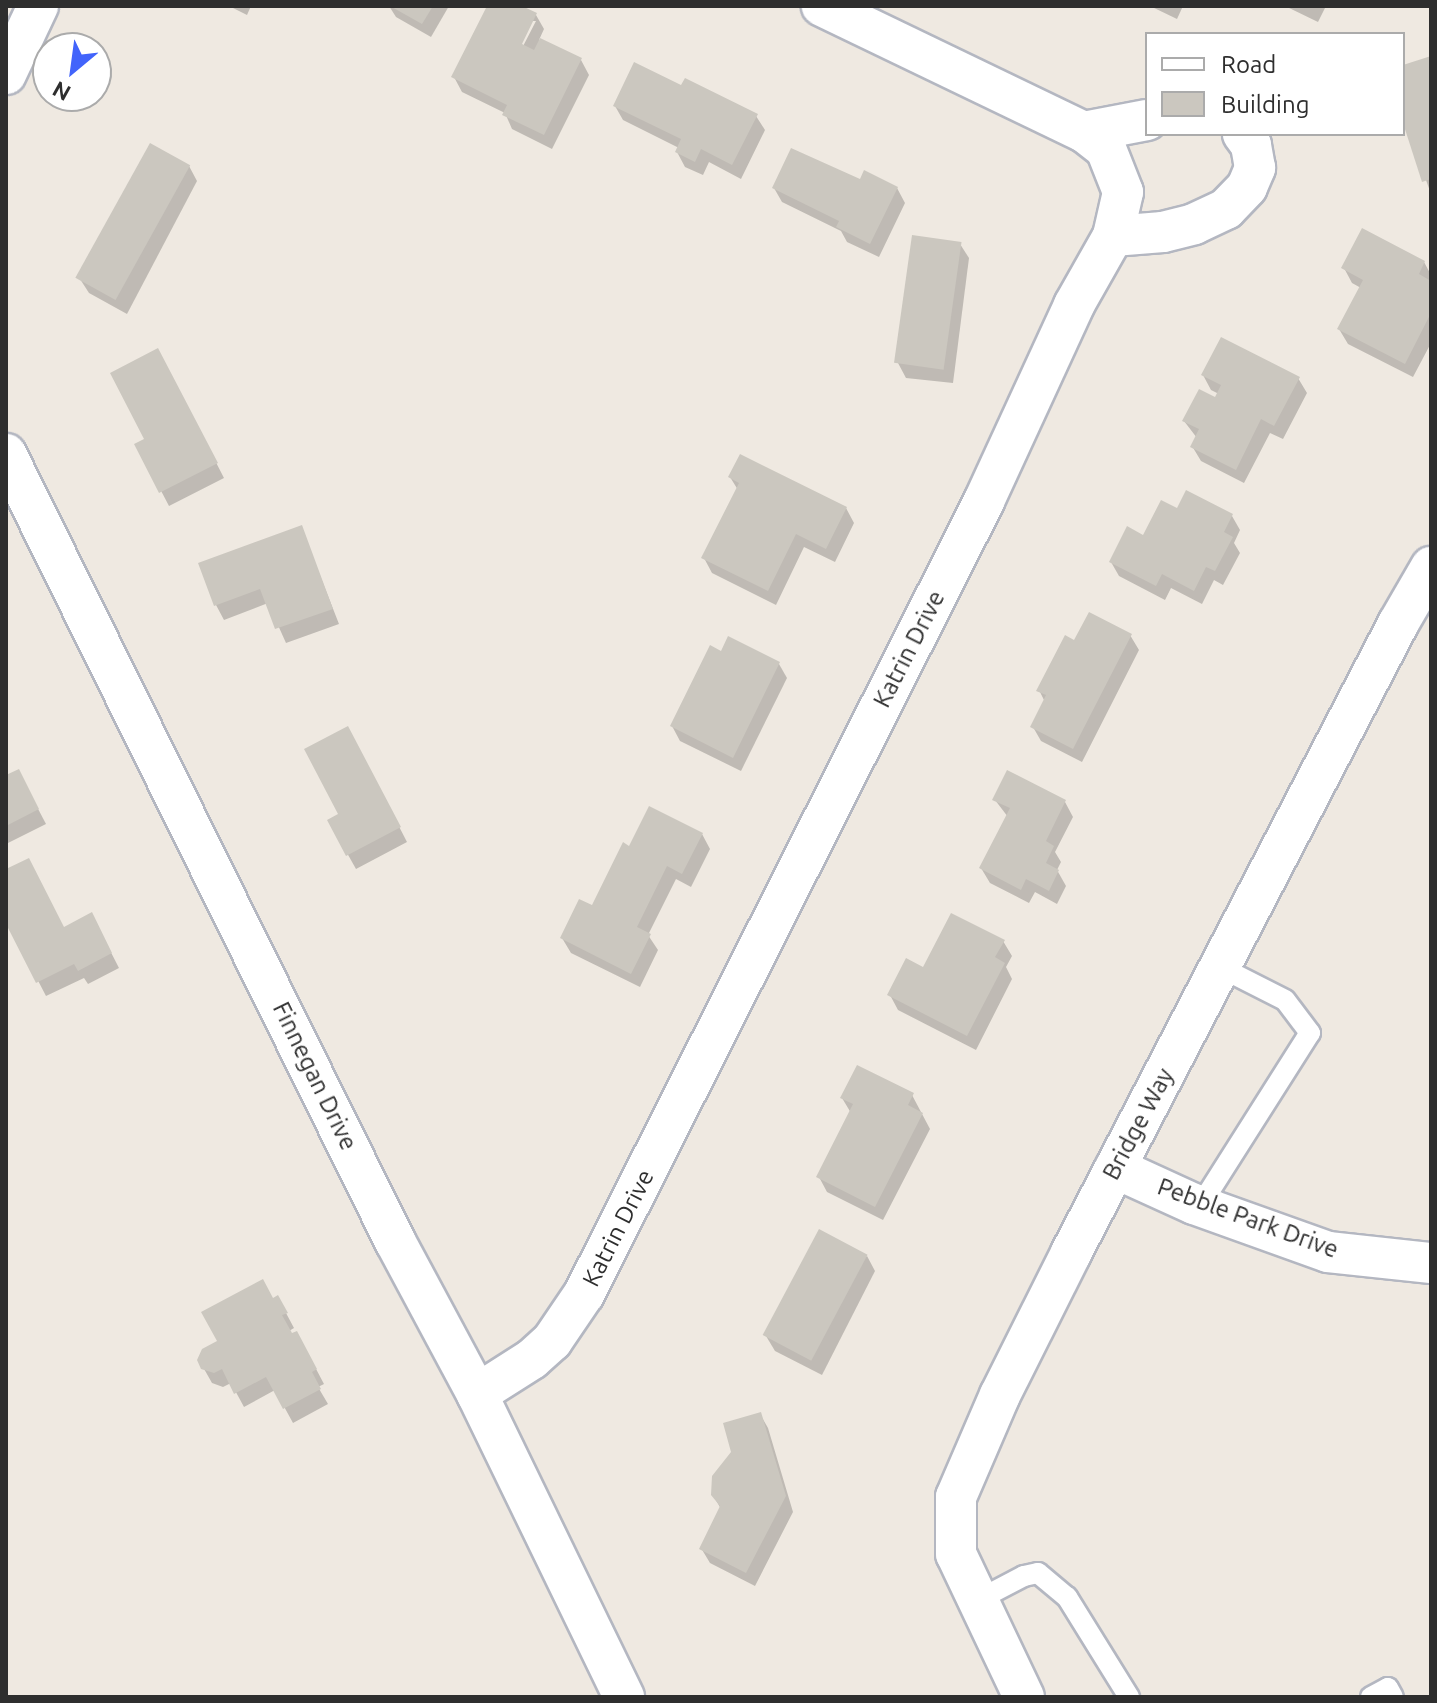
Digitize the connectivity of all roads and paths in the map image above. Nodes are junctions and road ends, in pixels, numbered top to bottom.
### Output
1 (38, 6) edge
2 (822, 6) edge
3 (6, 74) edge
4 (1145, 120) edge
5 (1084, 132) junction
6 (1244, 136) edge
7 (1113, 236) junction
8 (6, 454) edge
9 (1431, 567) edge
10 (1414, 630) edge
11 (1220, 967) junction
12 (1115, 1168) junction
13 (1200, 1206) junction
14 (1431, 1263) edge
15 (477, 1394) junction
16 (978, 1600) junction
17 (624, 1697) edge
18 (1024, 1697) edge
19 (1129, 1697) edge
20 (1371, 1697) edge
21 (1393, 1697) edge

1 - 3 street
2 - 5 street, Katrin Drive
4 - 5 street
5 - 7 street, Katrin Drive
6 - 7 street
7 - 15 street, Katrin Drive
8 - 15 street, Finnegan Drive
9 - 10 street, Bridge Way
10 - 11 street, Bridge Way
11 - 12 street, Bridge Way
11 - 13 lane
12 - 13 street, Pebble Park Drive
12 - 16 street, Bridge Way
13 - 14 street, Pebble Park Drive
15 - 17 street, Finnegan Drive
16 - 18 street, Bridge Way
16 - 19 lane
20 - 21 lane

